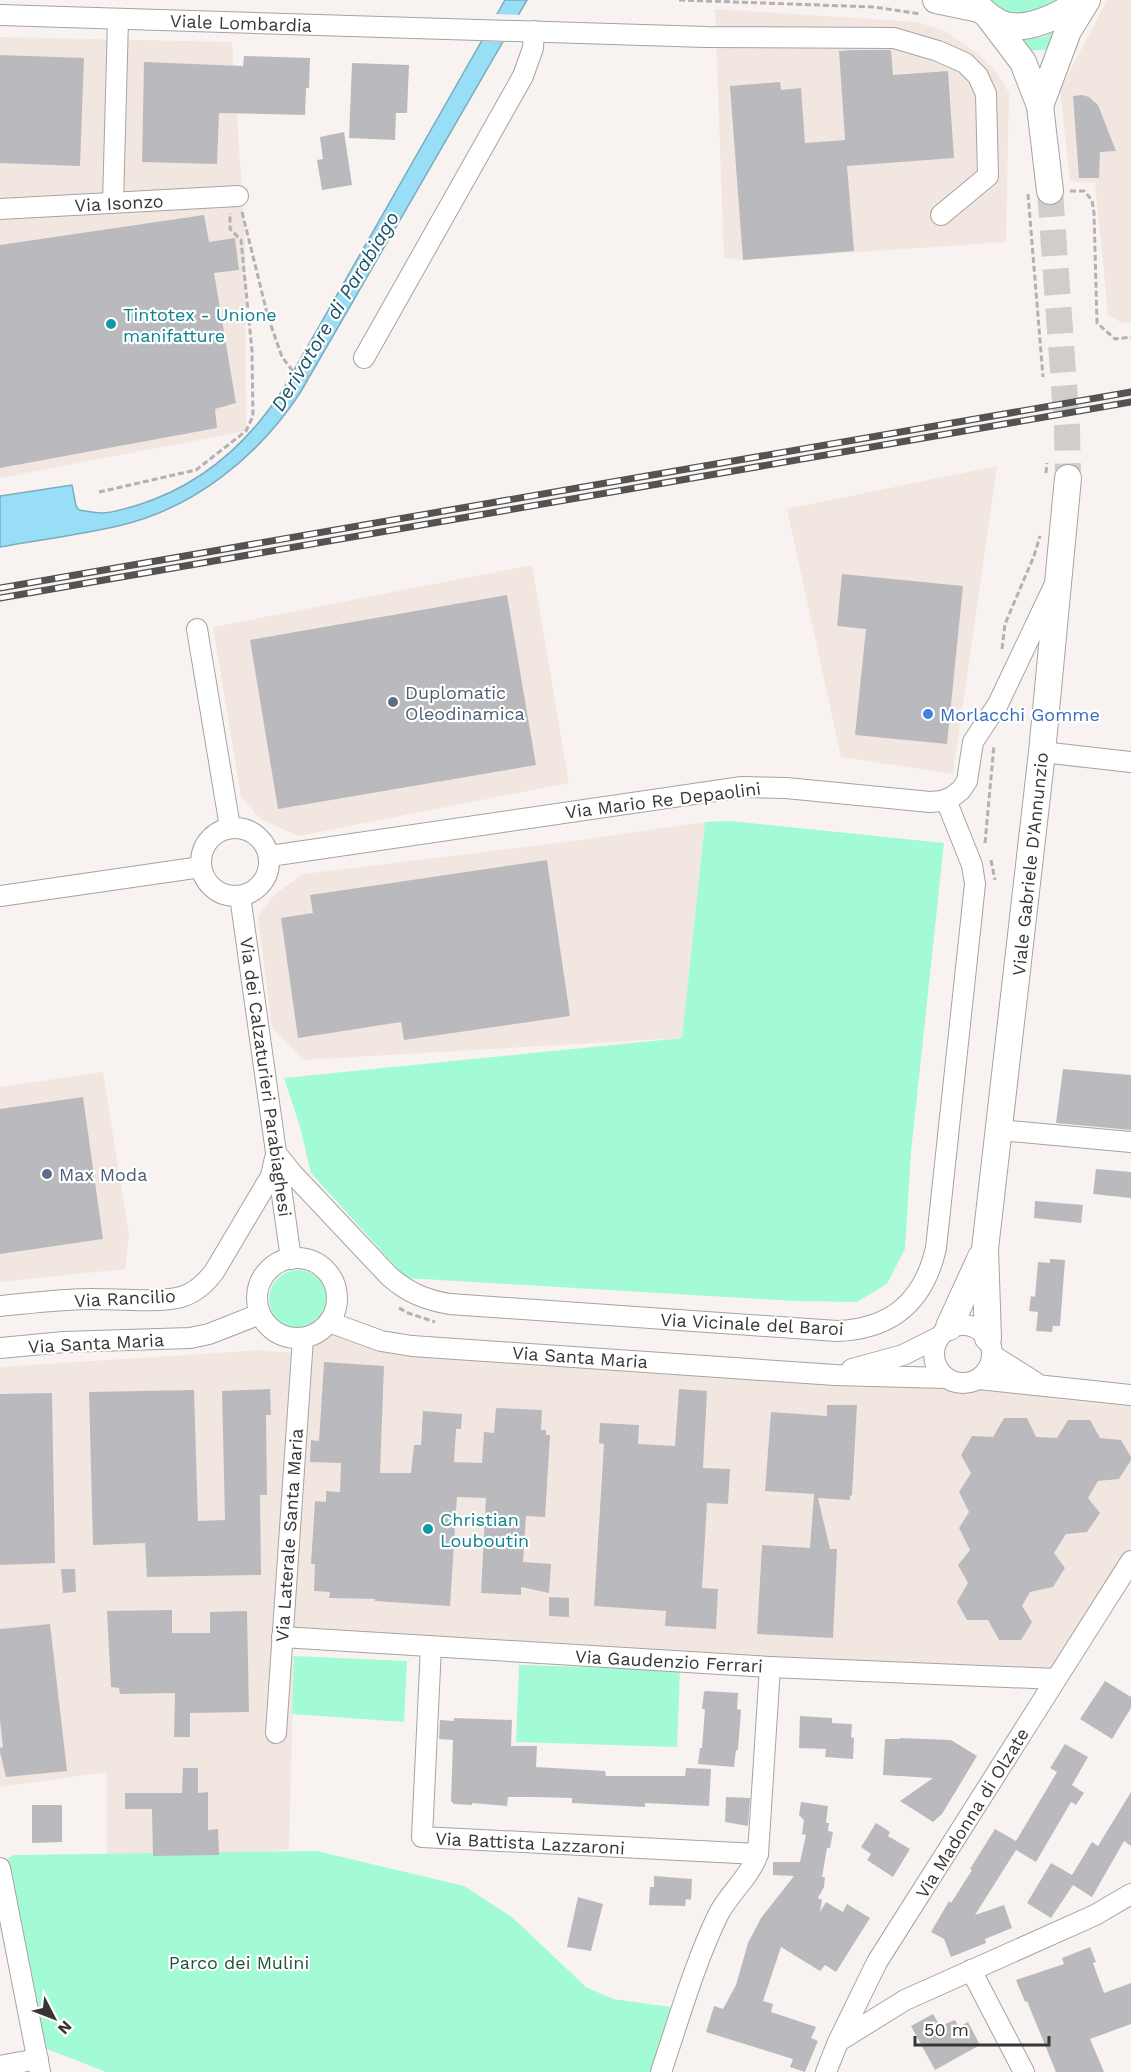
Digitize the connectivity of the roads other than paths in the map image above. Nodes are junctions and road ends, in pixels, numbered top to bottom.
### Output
1 (936, 0) edge
2 (1082, 0) edge
3 (1087, 0) edge
4 (980, 8) edge
5 (0, 15) edge
6 (118, 20) junction
7 (526, 31) junction
8 (1040, 106) junction
9 (1039, 191) tunnel mouth
10 (234, 196) road end
11 (113, 203) junction
12 (0, 210) edge
13 (941, 214) dead end
14 (364, 358) dead end
15 (1057, 476) tunnel mouth
16 (1059, 574) junction
17 (197, 629) dead end
18 (1042, 752) junction
19 (1131, 762) edge
20 (946, 800) junction
21 (230, 827) junction
22 (270, 856) junction
23 (201, 867) junction
24 (0, 896) edge
25 (240, 896) junction
26 (999, 1130) junction
27 (1131, 1142) edge
28 (276, 1153) junction
29 (985, 1249) junction
30 (291, 1259) junction
31 (0, 1306) edge
32 (260, 1314) junction
33 (329, 1322) junction
34 (944, 1332) junction
35 (303, 1338) junction
36 (990, 1346) junction
37 (0, 1348) edge
38 (835, 1375) junction
39 (946, 1378) junction
40 (979, 1379) junction
41 (1045, 1387) junction
42 (1131, 1395) edge
43 (1131, 1561) edge
44 (282, 1637) junction
45 (430, 1646) junction
46 (770, 1667) junction
47 (1056, 1679) junction
48 (276, 1733) dead end
49 (758, 1854) junction
50 (0, 1868) edge
51 (1131, 1894) edge
52 (971, 1970) junction
53 (838, 2042) junction
54 (39, 2065) edge
55 (0, 2066) edge
56 (661, 2072) edge
57 (826, 2072) edge
58 (1024, 2072) edge

1 - 4 main road
2 - 4 main road
3 - 8 main road
4 - 8 main road
5 - 6 street, Viale Lombardia
6 - 7 street, Viale Lombardia
6 - 11 street
7 - 13 street, Viale Lombardia
7 - 14 street
8 - 9 main road
10 - 11 street, Via Isonzo
11 - 12 street, Via Isonzo
15 - 16 main road, Viale Gabriele D'Annunzio
16 - 18 main road, Viale Gabriele D'Annunzio
16 - 20 street
17 - 21 street
18 - 19 street
18 - 26 main road, Viale Gabriele D'Annunzio
20 - 22 street, Via Mario Re Depaolini
20 - 28 street, Via Vicinale del Baroi
21 - 22 street
21 - 23 street
22 - 25 street
23 - 24 street
23 - 25 street
25 - 28 street, Via dei Calzaturieri Parabiaghesi
26 - 27 street
26 - 29 main road, Viale Gabriele D'Annunzio
28 - 30 street, Via dei Calzaturieri Parabiaghesi
28 - 31 street, Via Rancilio
29 - 34 main road, Viale Gabriele D'Annunzio
29 - 36 main road, Viale Gabriele D'Annunzio
30 - 32 street
30 - 33 street
32 - 35 street
32 - 37 street, Via Santa Maria
33 - 35 street
33 - 38 street, Via Santa Maria
34 - 36 street, Via Santa Maria
34 - 38 street, Via Santa Maria
34 - 39 street
35 - 44 street, Via Laterale Santa Maria
36 - 40 street
36 - 41 street, Via Santa Maria
38 - 39 street, Via Santa Maria
39 - 40 street, Via Santa Maria
40 - 41 street, Via Santa Maria
41 - 42 street, Via Santa Maria
43 - 47 street, Via Madonna di Olzate
44 - 45 street, Via Gaudenzio Ferrari
44 - 48 street, Via Laterale Santa Maria
45 - 46 street, Via Gaudenzio Ferrari
45 - 49 street, Via Battista Lazzaroni
46 - 47 street, Via Gaudenzio Ferrari
46 - 49 street
47 - 53 street, Via Madonna di Olzate
49 - 56 street
50 - 54 street
51 - 52 street
52 - 53 street
52 - 58 street
53 - 57 street, Via Madonna di Olzate
54 - 55 street

